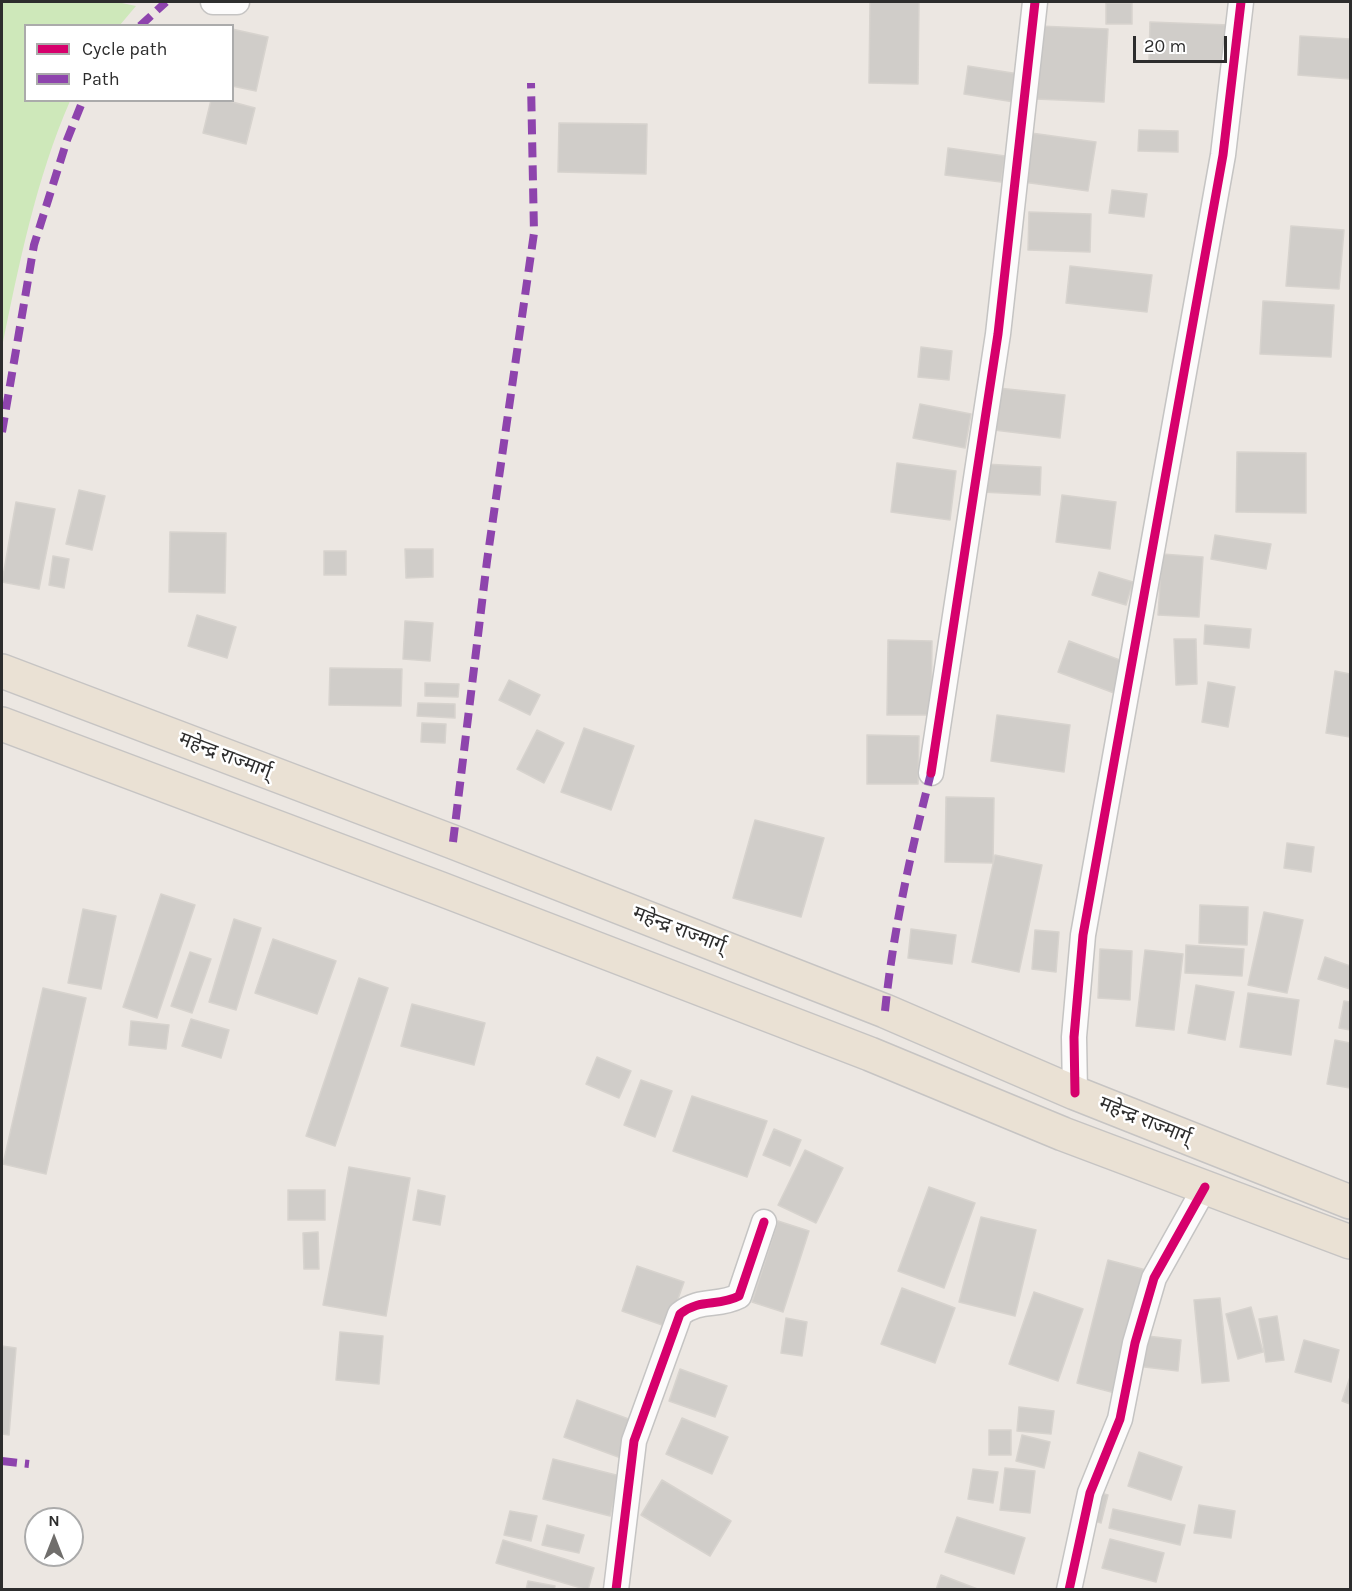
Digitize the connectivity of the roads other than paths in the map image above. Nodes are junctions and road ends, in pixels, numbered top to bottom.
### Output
1 (213, 2) edge
2 (237, 2) edge
3 (1035, 2) edge
4 (1241, 2) edge
5 (2, 671) edge
6 (2, 724) edge
7 (932, 773) dead end
8 (1075, 1093) junction
9 (1206, 1187) junction
10 (1350, 1203) edge
11 (764, 1222) dead end
12 (1350, 1242) edge
13 (616, 1590) edge
14 (1069, 1590) edge

1 - 2 street
3 - 7 street
4 - 8 street
5 - 8 highway, महेन्द्र राज्मार्ग्
6 - 9 highway, महेन्द्र राज्मार्ग्
8 - 10 highway, महेन्द्र राज्मार्ग्
9 - 12 highway, महेन्द्र राज्मार्ग्
9 - 14 street
11 - 13 street

